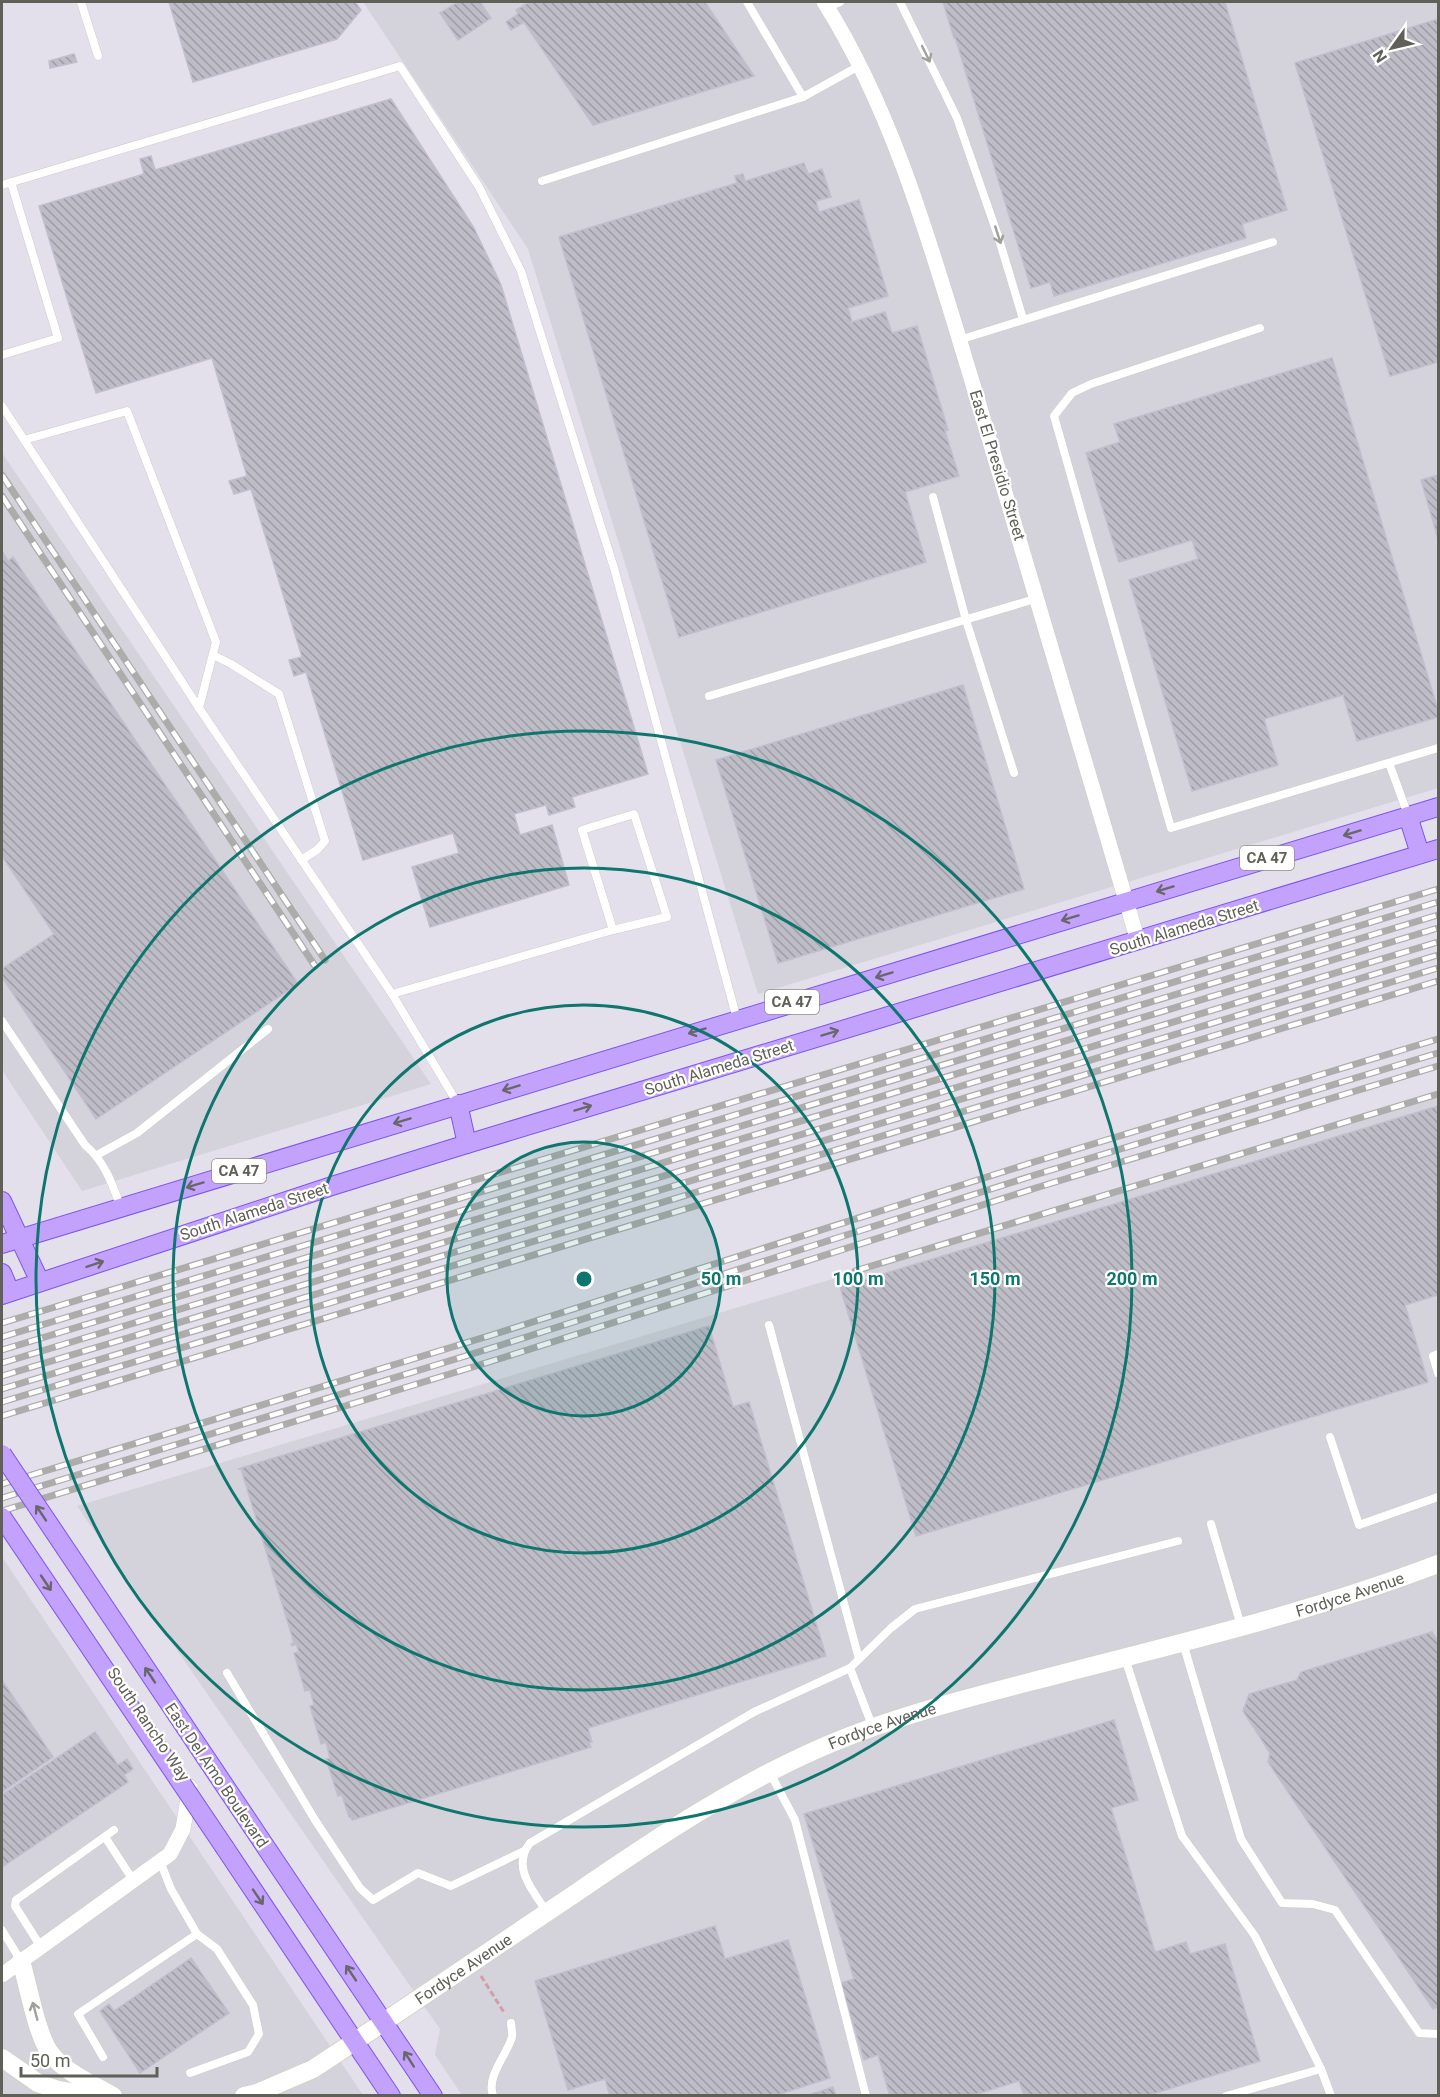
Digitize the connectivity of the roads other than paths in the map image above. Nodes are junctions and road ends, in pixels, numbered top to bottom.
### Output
1 (81, 2) edge
2 (747, 2) edge
3 (900, 2) edge
4 (831, 3) edge
5 (98, 56) dead end
6 (859, 66) junction
7 (803, 97) junction
8 (542, 181) dead end
9 (11, 182) junction
10 (2, 185) edge
11 (1273, 242) dead end
12 (1023, 319) junction
13 (1260, 328) dead end
14 (960, 340) junction
15 (2, 355) edge
16 (2, 406) edge
17 (24, 440) junction
18 (933, 497) dead end
19 (1038, 598) junction
20 (966, 620) junction
21 (213, 656) junction
22 (709, 696) dead end
23 (199, 708) junction
24 (1438, 748) edge
25 (1389, 763) junction
26 (1014, 773) dead end
27 (1438, 807) edge
28 (1408, 816) junction
29 (1438, 849) edge
30 (1420, 854) junction
31 (301, 860) junction
32 (1126, 901) junction
33 (613, 930) junction
34 (1138, 941) junction
35 (392, 994) junction
36 (737, 1019) junction
37 (2, 1021) edge
38 (268, 1029) dead end
39 (458, 1104) junction
40 (467, 1144) junction
41 (97, 1155) junction
42 (2, 1202) edge
43 (121, 1208) junction
44 (21, 1238) junction
45 (2, 1244) edge
46 (2, 1273) edge
47 (40, 1282) junction
48 (6, 1293) edge
49 (769, 1325) dead end
50 (1438, 1354) edge
51 (1438, 1373) edge
52 (1330, 1437) dead end
53 (2, 1454) edge
54 (1438, 1497) edge
55 (2, 1517) edge
56 (1211, 1524) dead end
57 (1178, 1541) dead end
58 (1438, 1564) edge
59 (75, 1609) dead end
60 (1241, 1626) junction
61 (1183, 1642) junction
62 (1125, 1657) junction
63 (859, 1659) junction
64 (850, 1668) junction
65 (227, 1673) dead end
66 (873, 1728) junction
67 (769, 1771) junction
68 (114, 1830) dead end
69 (105, 1837) junction
70 (524, 1851) junction
71 (160, 1861) junction
72 (133, 1880) junction
73 (547, 1912) junction
74 (2, 1930) edge
75 (197, 1934) junction
76 (41, 1947) junction
77 (21, 1961) junction
78 (2, 1975) edge
79 (384, 2022) junction
80 (511, 2023) road end
81 (1438, 2034) edge
82 (355, 2041) junction
83 (103, 2057) dead end
84 (2, 2058) edge
85 (1321, 2068) junction
86 (190, 2073) dead end
87 (84, 2095) edge
88 (113, 2096) edge
89 (244, 2096) edge
90 (391, 2096) edge
91 (433, 2096) edge
92 (493, 2096) edge
93 (866, 2096) edge
94 (1226, 2096) edge
95 (1330, 2096) edge

1 - 5 lane
2 - 7 lane
3 -> 12 lane
4 - 6 street, East El Presidio Street
6 - 7 lane
6 - 14 street, East El Presidio Street
7 - 8 lane
9 - 10 lane
9 - 15 lane
9 - 36 lane
11 - 12 lane
12 - 14 lane
13 - 25 lane
14 - 19 street, East El Presidio Street
16 - 17 lane
17 - 21 lane
17 - 23 lane
18 - 20 lane
19 - 20 lane
19 - 32 street, East El Presidio Street
20 - 22 lane
20 - 26 lane
21 - 23 lane
21 - 31 lane
23 - 31 lane
24 - 25 lane
25 - 28 lane
27 - 28 main road, CA 47
28 - 30 main road
28 -> 32 main road, CA 47
29 - 30 main road, South Alameda Street / CA 47
30 - 34 main road, South Alameda Street / CA 47
31 - 35 lane
32 - 34 street, East El Presidio Street
32 -> 36 main road, CA 47
33 - 33 lane
33 - 35 lane
40 -> 34 main road, South Alameda Street / CA 47
35 - 39 lane
36 -> 39 main road, CA 47
37 - 41 lane
38 - 41 lane
39 - 40 main road
39 -> 43 main road, CA 47
47 -> 40 main road, South Alameda Street / CA 47
41 - 43 lane
42 - 44 main road
43 - 44 main road, CA 47
44 - 45 main road, CA 47
44 - 47 main road
46 - 48 main road
47 - 48 main road, South Alameda Street / CA 47
49 - 63 lane
50 - 51 lane
52 - 54 lane
79 -> 53 main road, East Del Amo Boulevard, bridge
55 -> 82 main road, East Del Amo Boulevard, bridge
56 - 60 lane
57 - 63 lane
58 - 60 street, Fordyce Avenue
59 - 71 street, South Rancho Way
60 - 61 street, Fordyce Avenue
61 - 62 street, Fordyce Avenue
61 - 81 lane
62 - 66 street, Fordyce Avenue
62 - 85 lane
63 - 64 lane
64 - 66 lane
64 - 70 lane
65 - 70 lane
66 - 67 street, Fordyce Avenue
67 - 73 street, Fordyce Avenue
67 - 93 lane
68 - 69 lane
69 - 72 lane
69 - 76 lane
70 - 73 lane
71 - 72 street, South Rancho Way
71 - 75 lane
72 - 76 street, South Rancho Way
73 - 79 street, Fordyce Avenue
74 - 77 lane
75 - 83 lane
75 - 86 lane
76 - 77 street, South Rancho Way
77 - 78 street, South Rancho Way
88 -> 77 street
79 - 82 street, Fordyce Avenue
91 -> 79 main road, East Del Amo Boulevard
80 - 92 lane
82 - 89 street, Fordyce Avenue
82 - 90 main road, East Del Amo Boulevard
84 - 87 street
85 - 94 lane
85 - 95 lane

